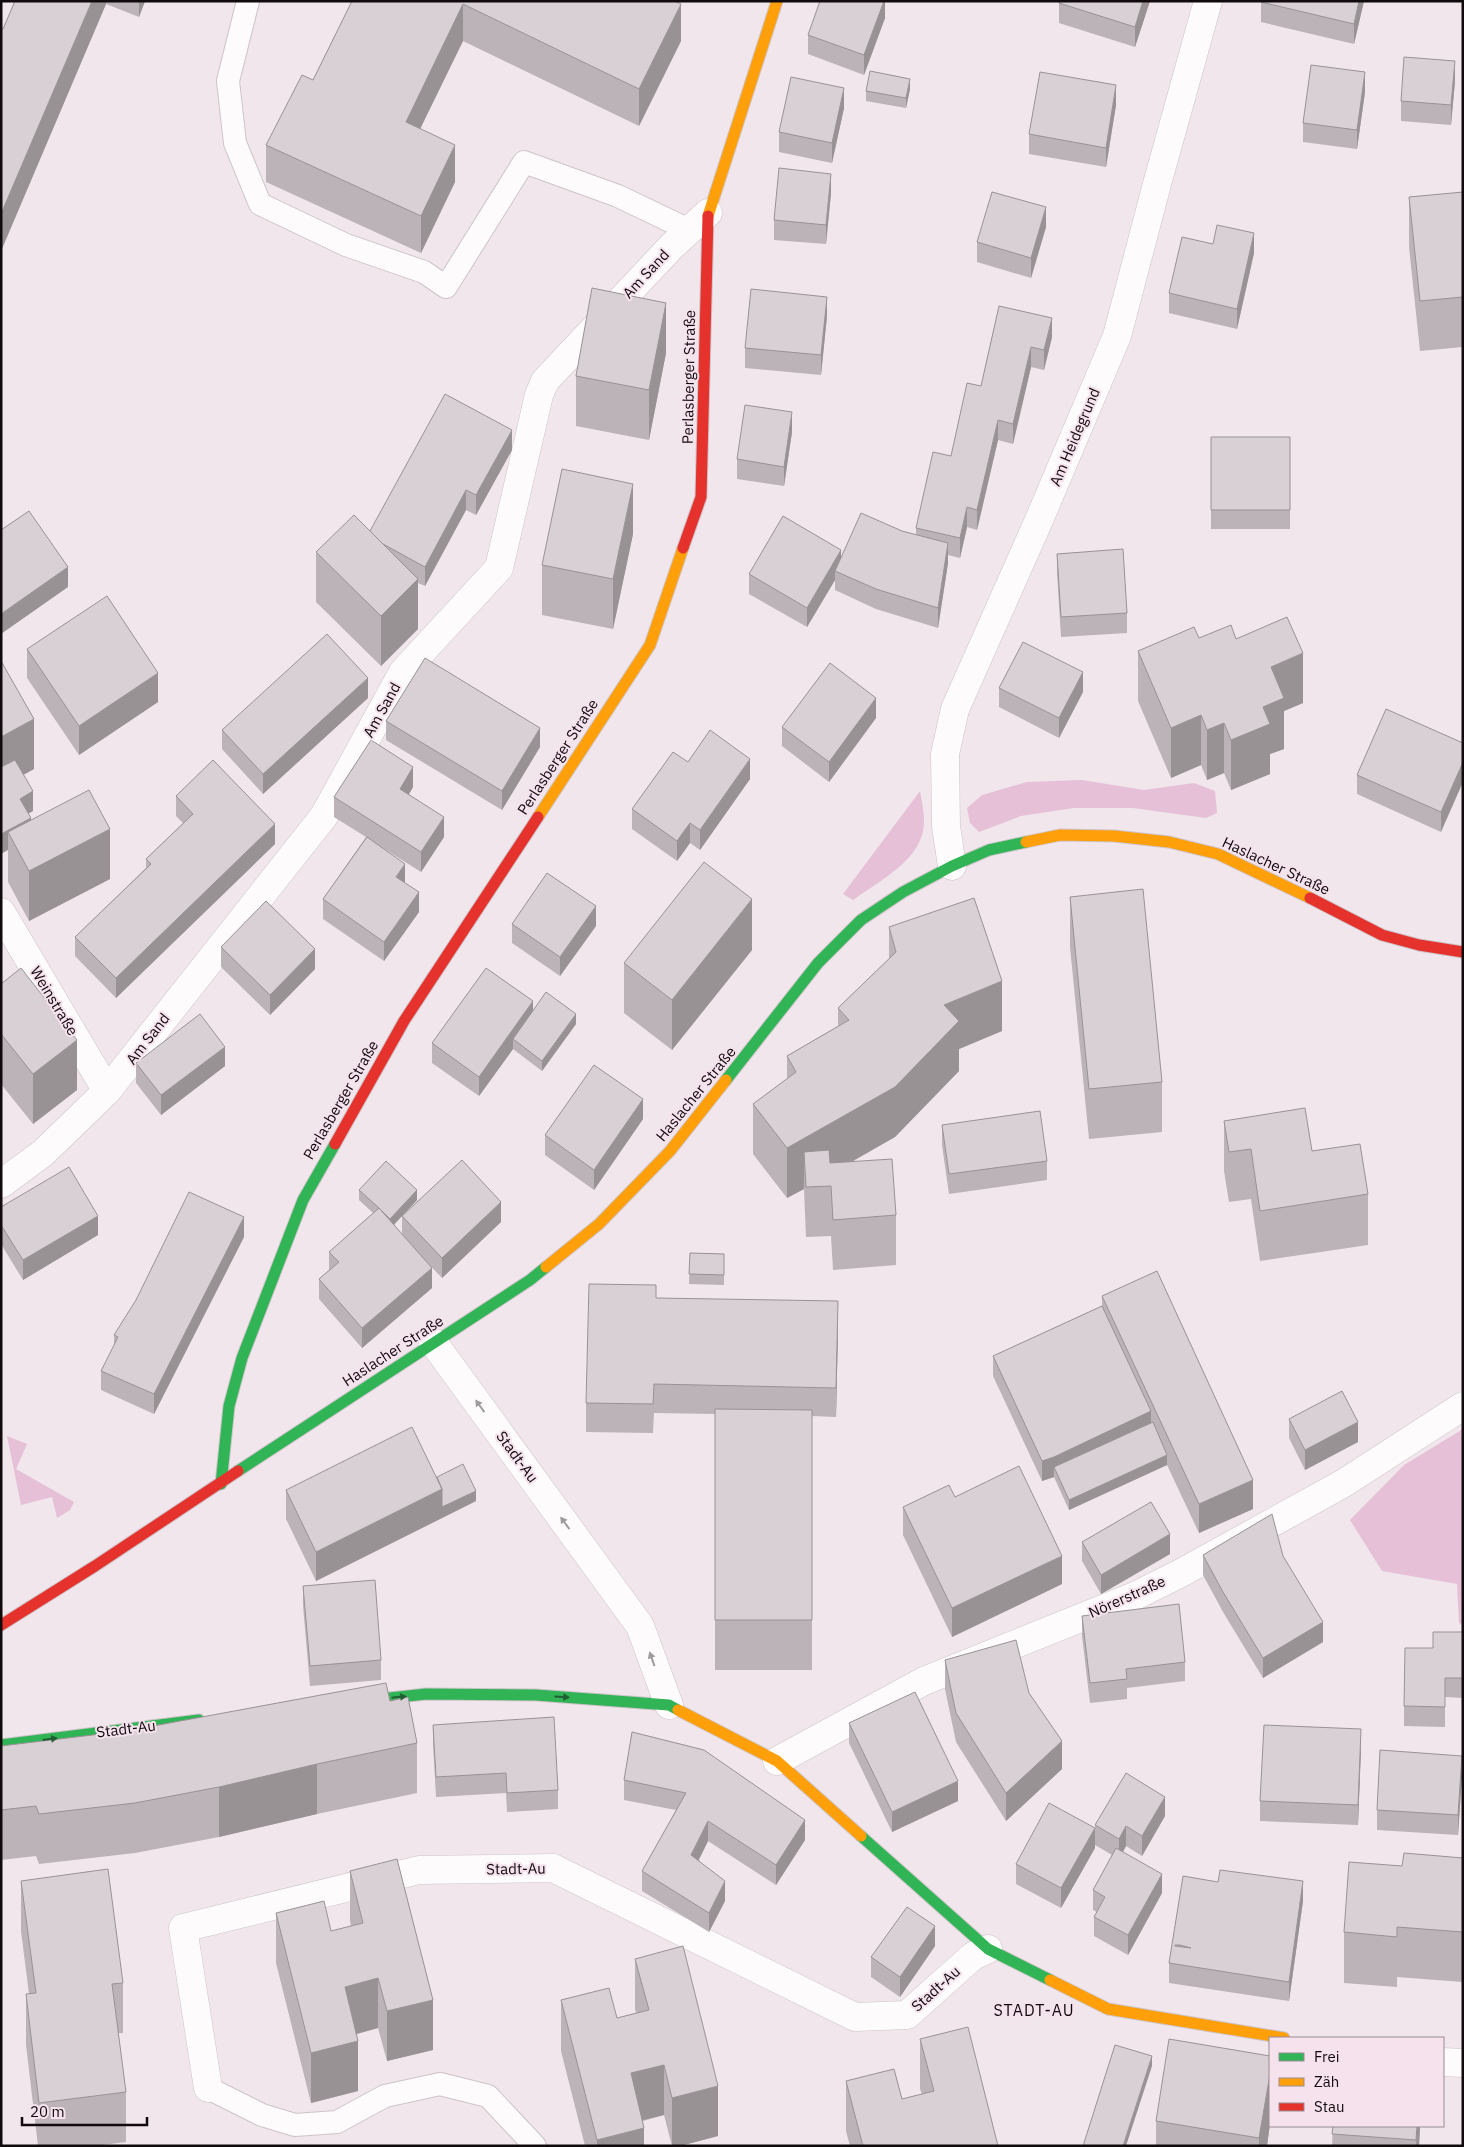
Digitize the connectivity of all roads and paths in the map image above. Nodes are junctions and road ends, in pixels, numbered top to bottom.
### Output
1 (248, 1) edge
2 (777, 1) edge
3 (1208, 1) edge
4 (698, 222) junction
5 (952, 866) junction
6 (1, 912) edge
7 (1463, 952) edge
8 (107, 1090) junction
9 (1, 1184) edge
10 (432, 1342) junction
11 (1463, 1406) edge
12 (221, 1484) junction
13 (1, 1624) edge
14 (339, 1703) edge
15 (669, 1705) junction
16 (206, 1719) edge
17 (1, 1744) edge
18 (777, 1761) junction
19 (988, 1949) junction
20 (1278, 2037) edge
21 (1444, 2062) edge
22 (1463, 2063) edge
23 (208, 2088) joint
24 (535, 2146) edge

1 - 4 lane
2 - 4 street, Perlasberger Straße
3 - 5 street, Am Heidegrund
4 - 8 street, Am Sand
4 - 12 street, Perlasberger Straße
5 - 7 street, Haslacher Straße
5 - 10 street, Haslacher Straße
6 - 8 street, Weinstraße
8 - 9 street, Am Sand
10 - 12 street, Haslacher Straße
15 -> 10 street, Stadt-Au
11 - 18 street, Nörerstraße
12 - 13 street, Haslacher Straße
14 -> 15 street
15 - 18 street
17 -> 16 street, Stadt-Au
18 - 19 street
19 - 20 street
19 - 23 street, Stadt-Au
21 - 22 street
23 - 24 lane

